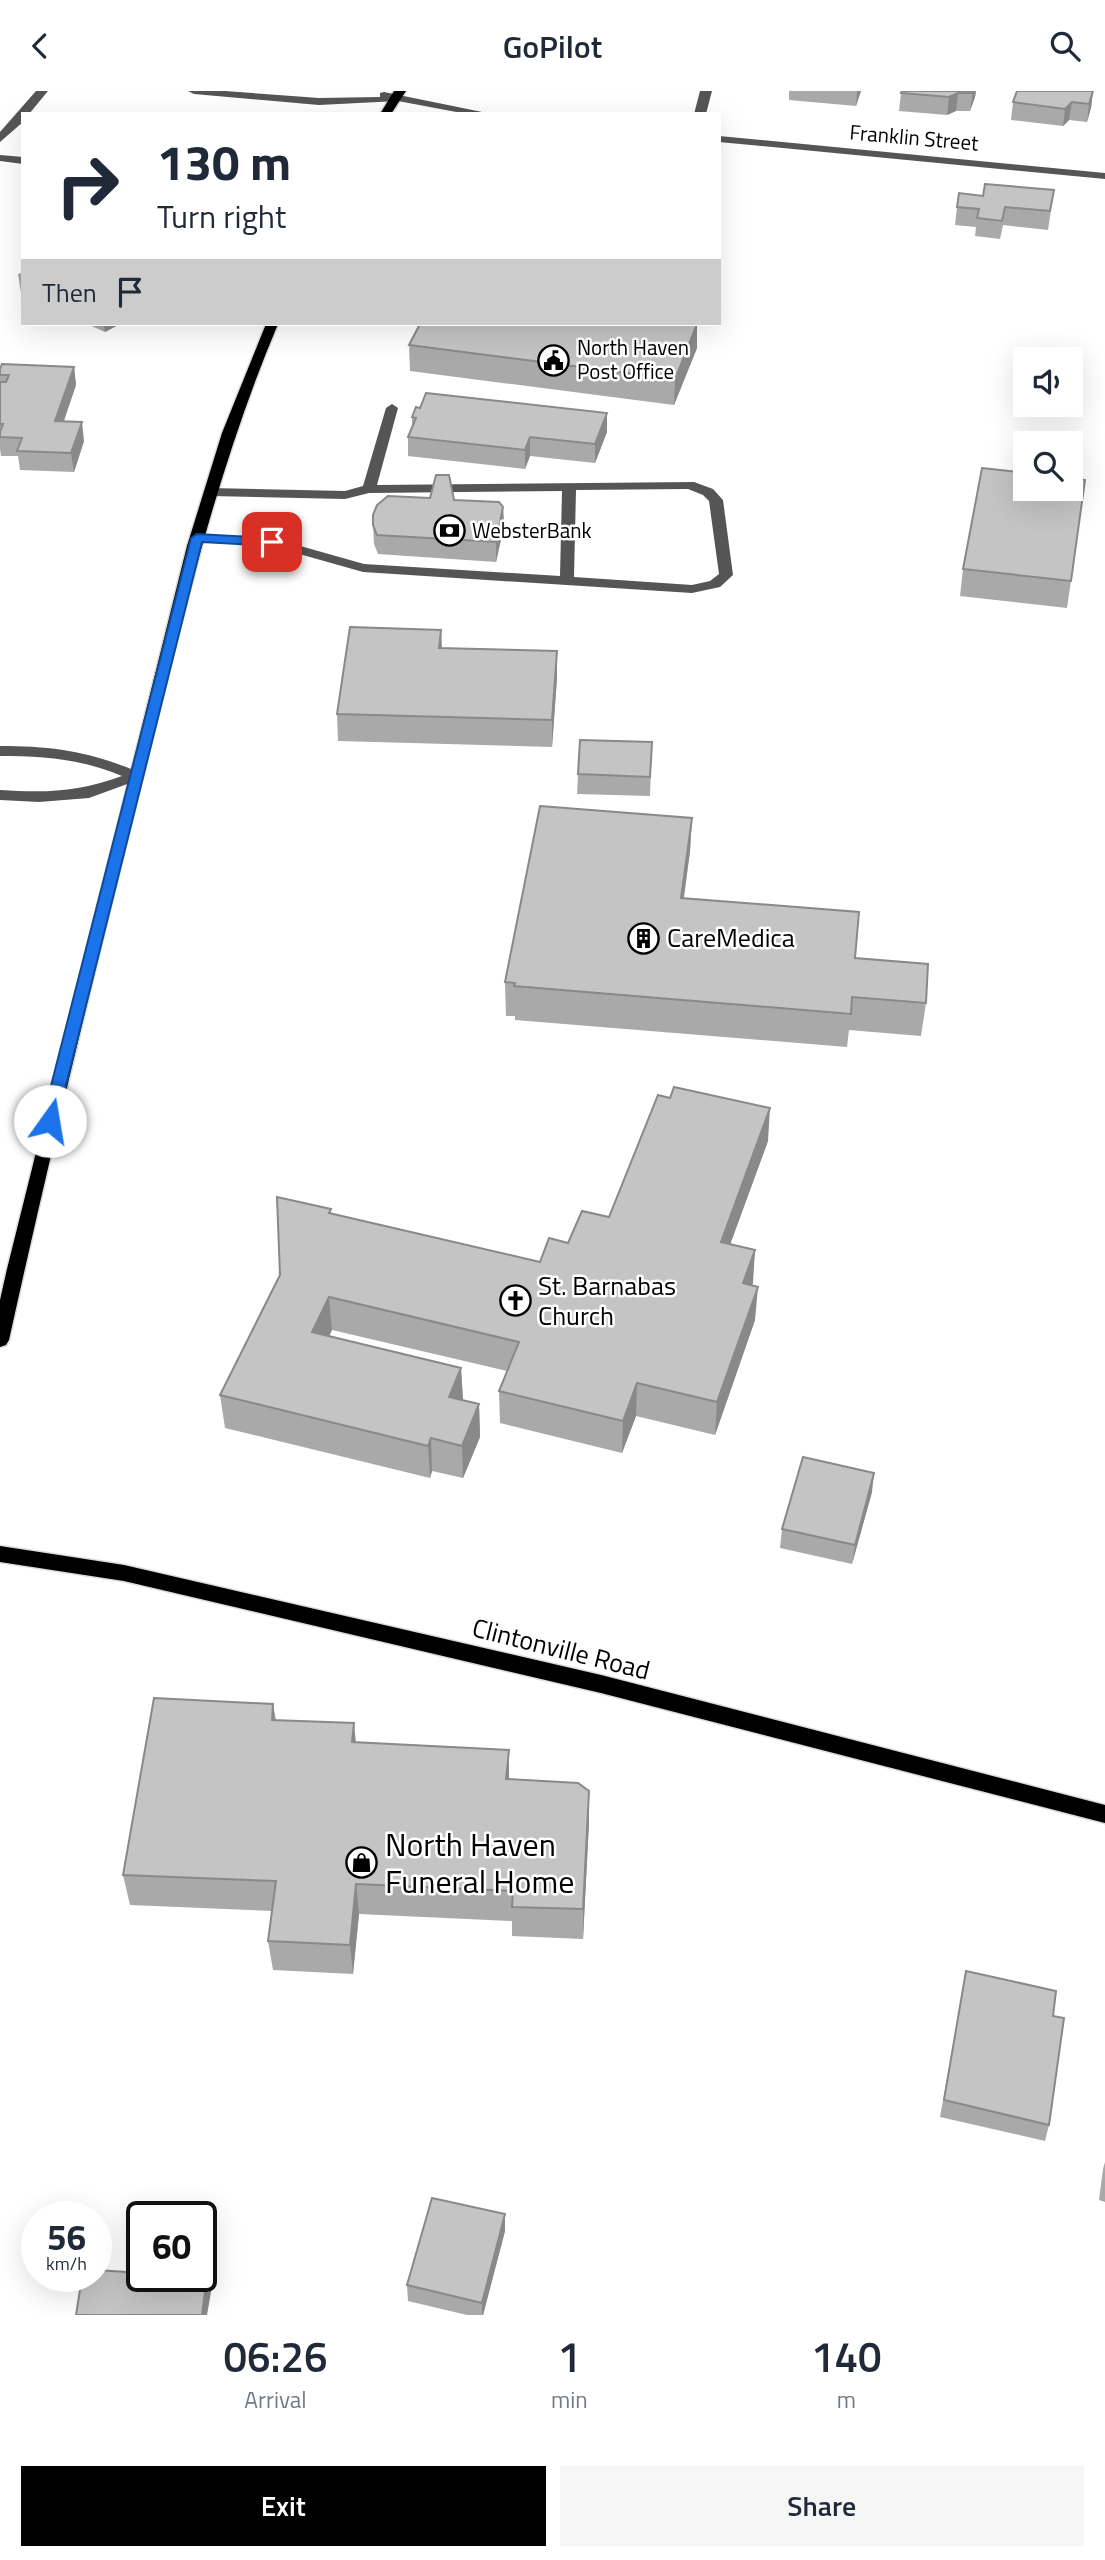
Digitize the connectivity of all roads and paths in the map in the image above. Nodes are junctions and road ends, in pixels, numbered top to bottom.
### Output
1 (42, 91) edge
2 (194, 91) edge
3 (373, 91) edge
4 (706, 91) edge
5 (397, 95) edge
6 (25, 112) edge
7 (386, 112) edge
8 (478, 112) edge
9 (701, 112) edge
10 (21, 116) edge
11 (0, 139) edge
12 (721, 139) edge
13 (0, 158) edge
14 (21, 161) edge
15 (1105, 176) edge
16 (271, 326) edge
17 (392, 408) dead end
18 (569, 486) junction
19 (369, 489) junction
20 (211, 492) junction
21 (197, 538) junction
22 (567, 581) junction
23 (0, 751) edge
24 (136, 776) junction
25 (0, 795) edge
26 (0, 1340) edge
27 (0, 1554) edge
28 (1105, 1814) edge

1 - 6 street
2 - 5 street
3 - 5 street
4 - 9 street
5 - 7 main road
5 - 8 street
10 - 11 street
12 - 15 street, Franklin Street
13 - 14 street
16 - 20 main road
17 - 19 street
18 - 19 street
18 - 22 street
18 - 22 street
19 - 20 street
20 - 21 main road
21 - 22 street
21 - 24 main road
23 - 24 street
24 - 25 street
24 - 26 main road
27 - 28 main road, Clintonville Road

